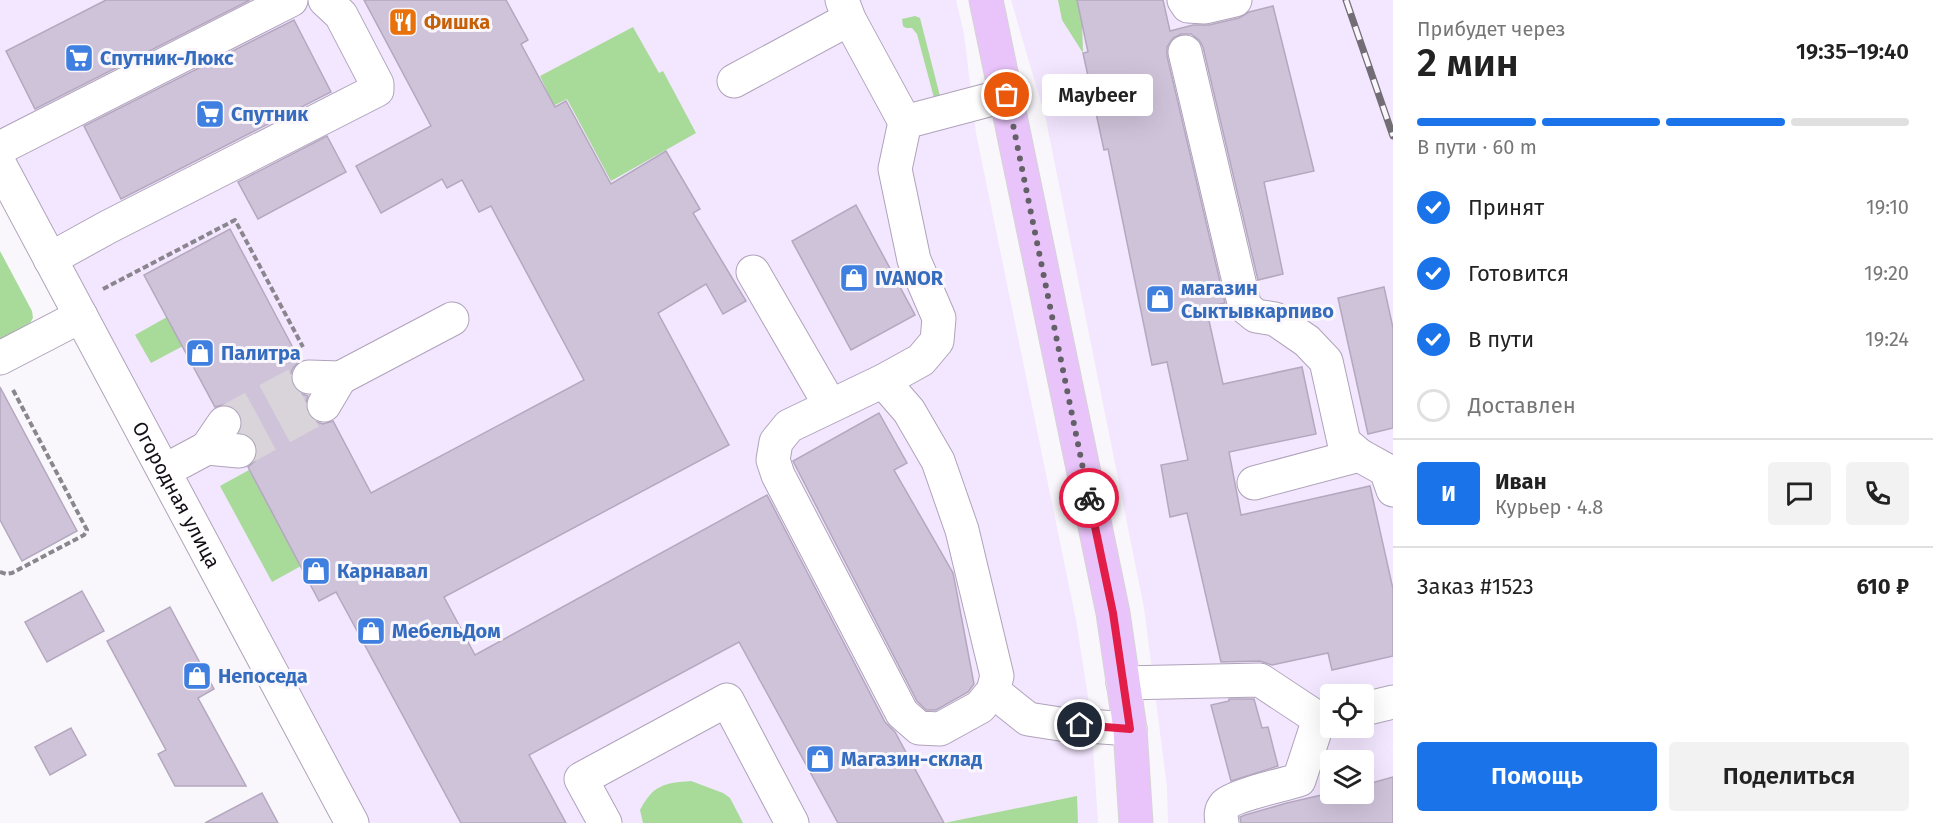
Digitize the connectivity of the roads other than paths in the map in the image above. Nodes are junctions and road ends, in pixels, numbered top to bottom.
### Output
1 (291, 0) edge
2 (325, 0) edge
3 (986, 0) edge
4 (1184, 0) edge
5 (1235, 0) edge
6 (846, 9) edge
7 (1185, 52) dead end
8 (734, 81) dead end
9 (1007, 95) junction
10 (905, 122) junction
11 (0, 147) edge
12 (0, 165) edge
13 (50, 259) junction
14 (753, 272) dead end
15 (91, 303) junction
16 (452, 319) dead end
17 (4, 369) edge
18 (883, 381) junction
19 (323, 384) tunnel mouth
20 (830, 405) junction
21 (223, 441) tunnel mouth
22 (1359, 455) junction
23 (164, 471) junction
24 (1254, 483) dead end
25 (1393, 490) edge
26 (1123, 683) junction
27 (993, 691) junction
28 (1393, 702) edge
29 (1374, 707) edge
30 (1320, 715) edge
31 (1130, 729) junction
32 (1320, 730) edge
33 (352, 823) edge
34 (605, 823) edge
35 (792, 823) edge
36 (1136, 823) edge
37 (1222, 823) edge

1 - 11 street
2 - 13 street
3 - 9 main road
4 - 5 street
6 - 8 street
6 - 10 street
7 - 22 street
9 - 10 street
9 - 26 main road
10 - 18 street
12 - 13 street, Огородная улица
13 - 15 street, Огородная улица
14 - 20 street
15 - 17 street
15 - 23 street, Огородная улица
16 - 19 street
18 - 20 street
18 - 27 street
20 - 27 street
21 - 23 street
22 - 24 street
22 - 25 street
23 - 33 street, Огородная улица
26 - 30 street
26 - 31 main road
27 - 31 street
28 - 29 street
31 - 36 main road
32 - 37 street
34 - 35 street

